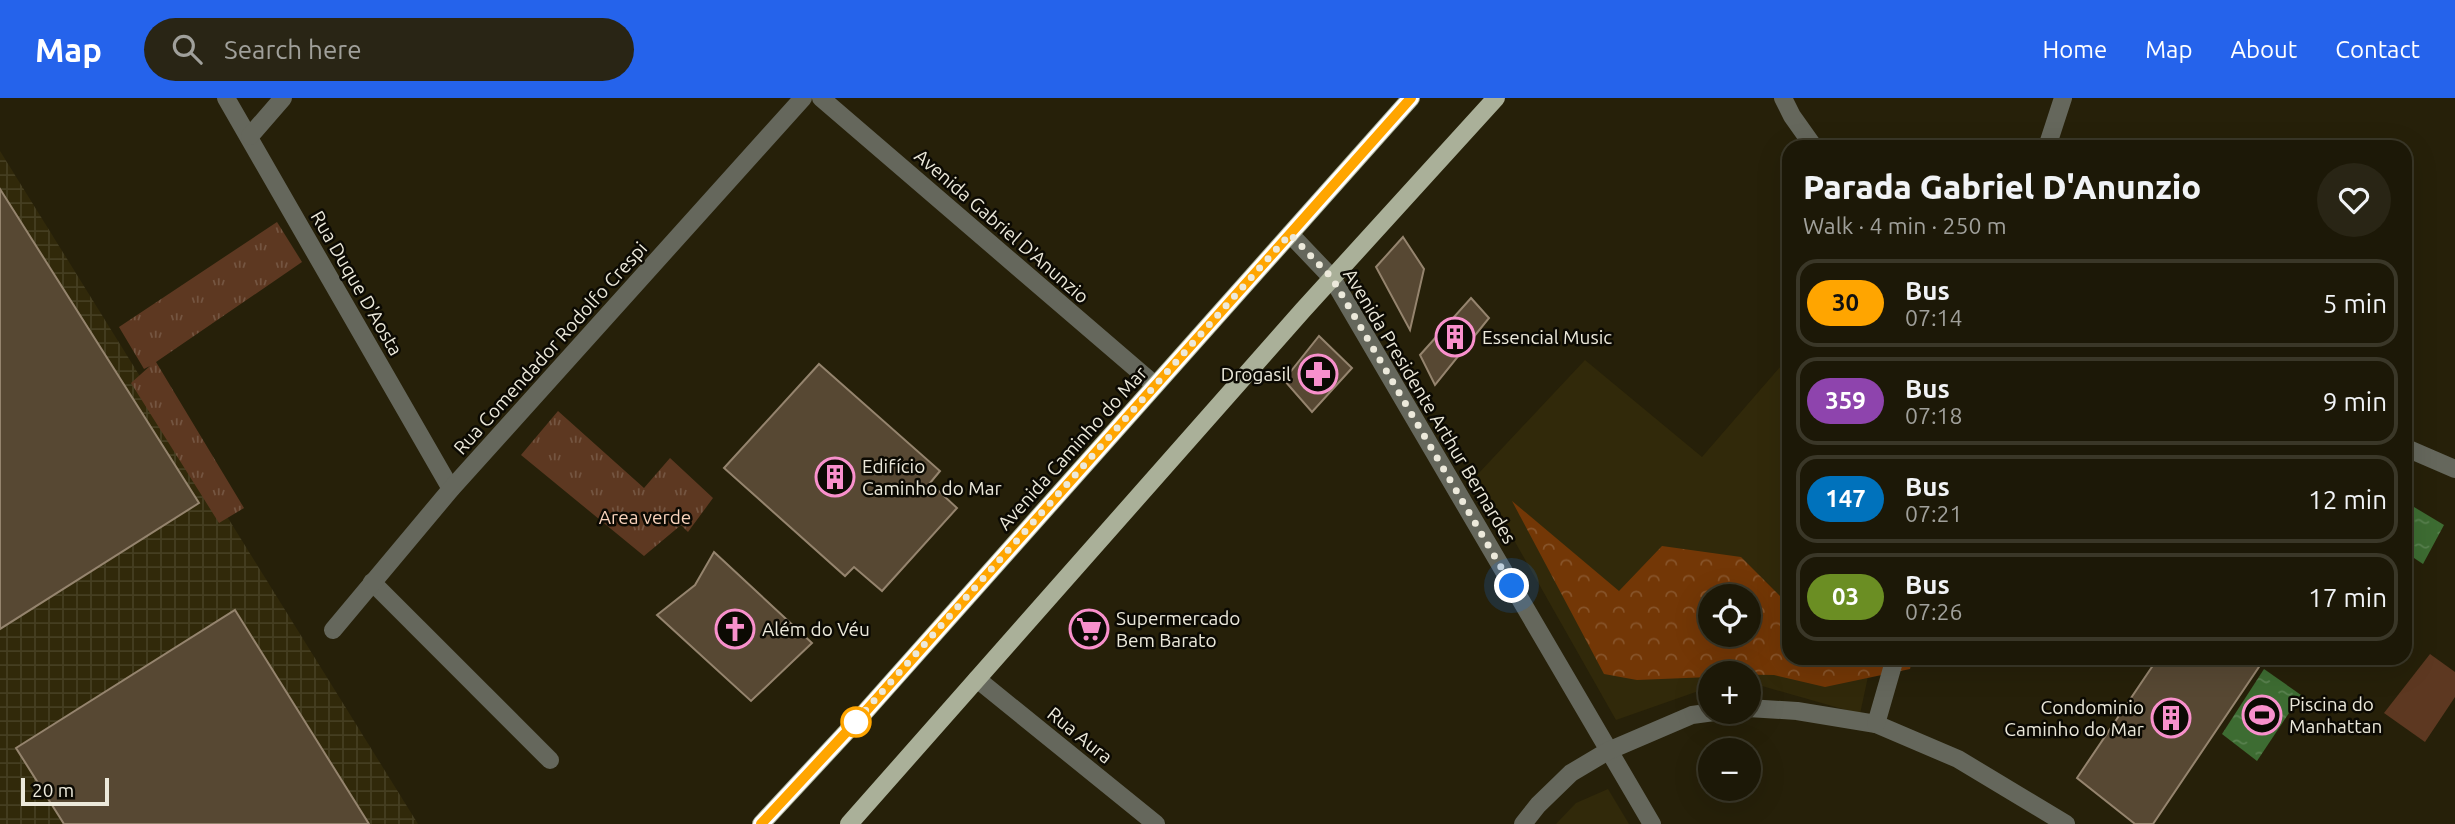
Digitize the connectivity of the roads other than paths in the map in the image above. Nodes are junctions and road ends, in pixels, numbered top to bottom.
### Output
1 (226, 98) edge
2 (283, 98) edge
3 (803, 98) edge
4 (821, 98) edge
5 (1411, 98) edge
6 (1496, 98) edge
7 (1783, 98) edge
8 (2063, 98) edge
9 (250, 136) junction
10 (1809, 140) edge
11 (2050, 140) edge
12 (1290, 234) junction
13 (1332, 278) junction
14 (1155, 386) junction
15 (2412, 450) edge
16 (2455, 469) edge
17 (451, 489) junction
18 (372, 582) junction
19 (333, 629) dead end
20 (1893, 665) edge
21 (978, 679) junction
22 (1761, 709) edge
23 (1698, 714) edge
24 (1876, 724) junction
25 (1608, 751) junction
26 (550, 760) dead end
27 (761, 824) edge
28 (849, 824) edge
29 (1156, 824) edge
30 (1523, 824) edge
31 (1651, 824) edge
32 (2066, 824) edge

1 - 9 street, Rua Duque D'Aosta
2 - 9 street
3 - 17 street, Rua Comendador Rodolfo Crespi
4 - 14 street, Avenida Gabriel D'Anunzio
5 - 12 main road, Avenida Caminho do Mar
6 - 13 main road
7 - 10 street
8 - 11 street
9 - 17 street, Rua Duque D'Aosta
12 - 13 street, Avenida Presidente Arthur Bernardes
12 - 14 main road, Avenida Caminho do Mar
13 - 21 main road
13 - 25 street, Avenida Presidente Arthur Bernardes
14 - 27 main road, Avenida Caminho do Mar
15 - 16 street
17 - 18 street, Rua Comendador Rodolfo Crespi
18 - 19 street, Rua Comendador Rodolfo Crespi
18 - 26 street
20 - 24 street
21 - 28 main road
21 - 29 street, Rua Aura
22 - 24 street
23 - 25 street
24 - 32 street
25 - 30 street
25 - 31 street, Avenida Presidente Arthur Bernardes

